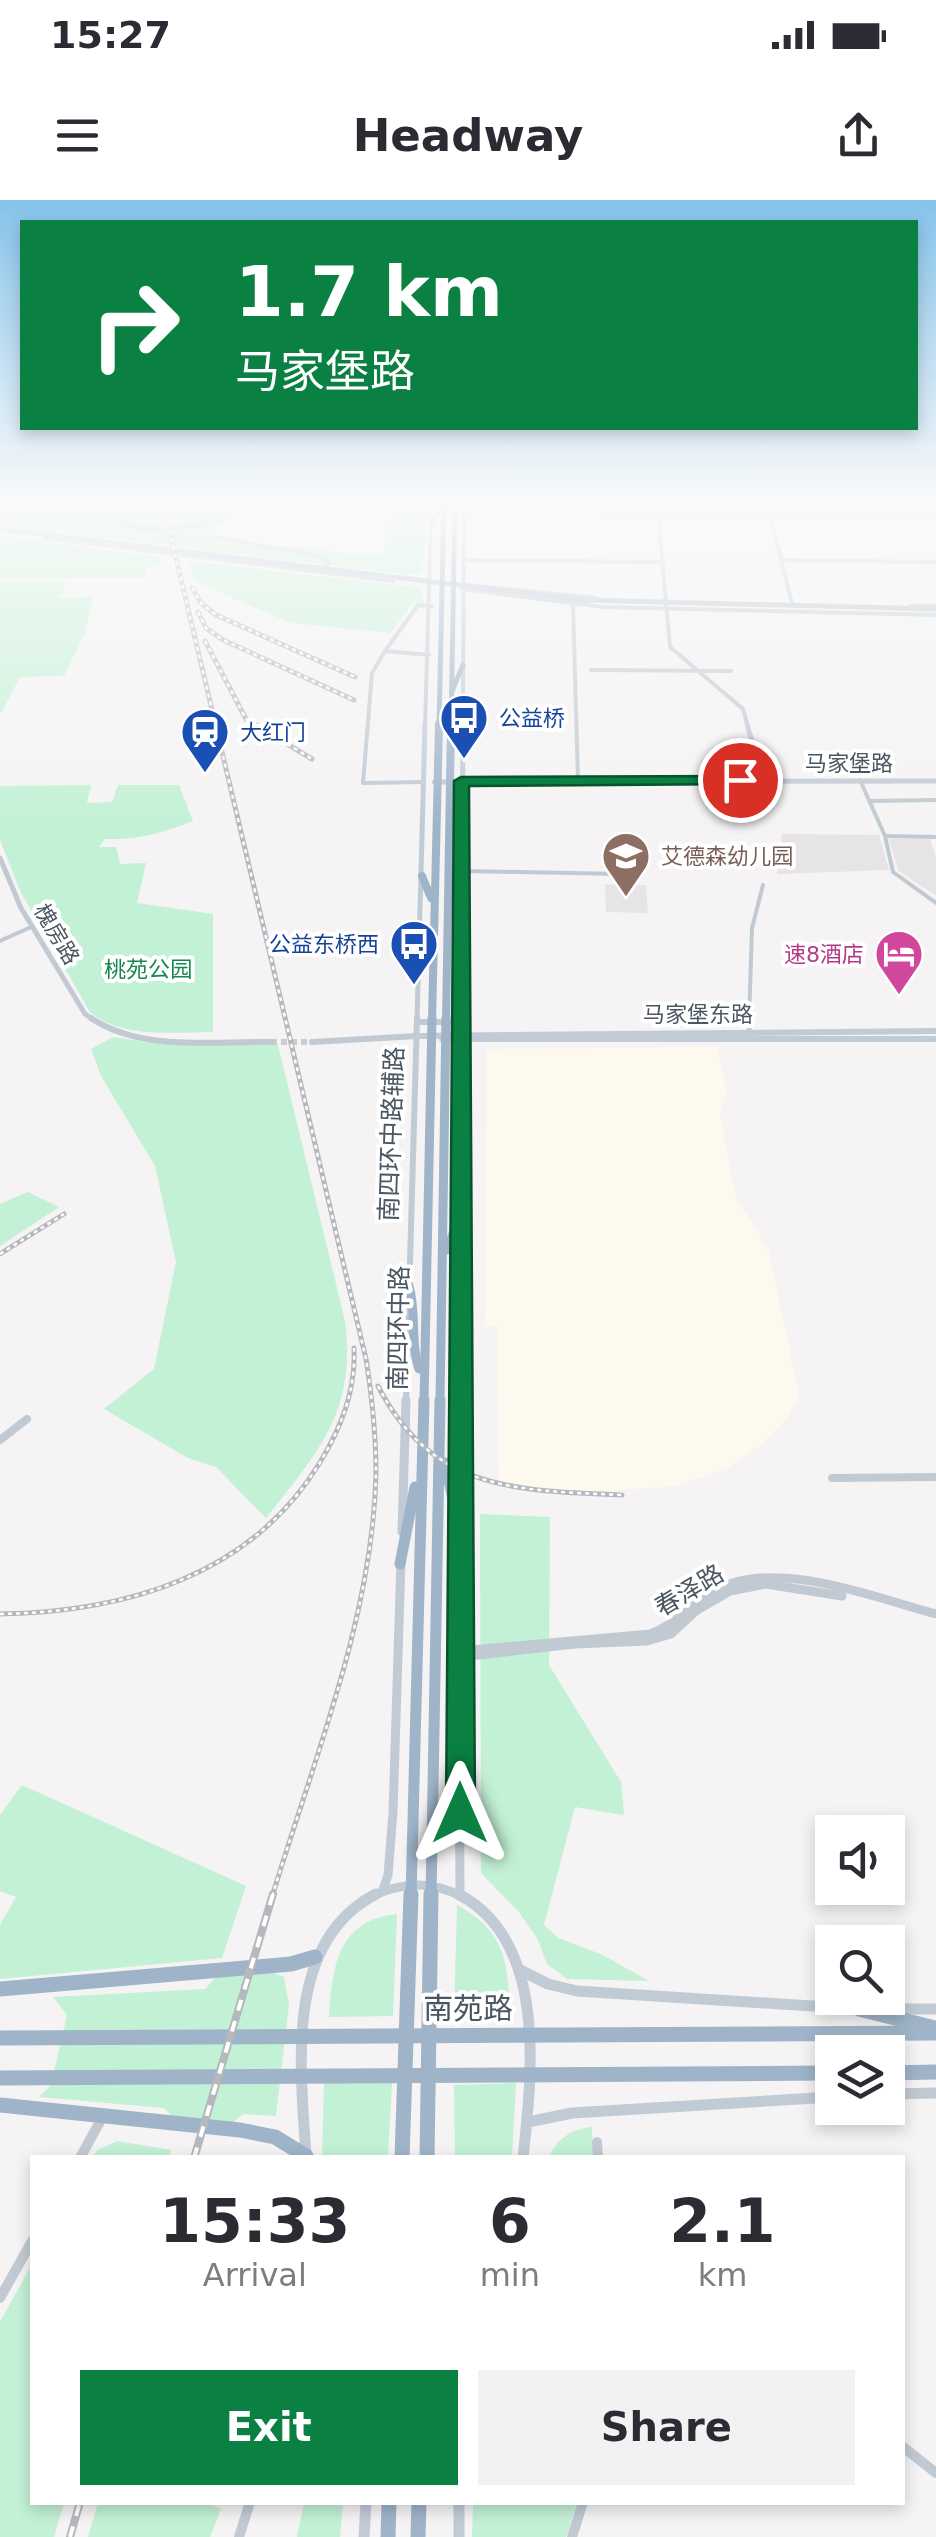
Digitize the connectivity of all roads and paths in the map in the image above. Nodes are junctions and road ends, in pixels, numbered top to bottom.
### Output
1 (416, 608) edge
2 (432, 608) edge
3 (441, 608) edge
4 (451, 608) edge
5 (462, 608) edge
6 (573, 608) edge
7 (665, 608) edge
8 (831, 608) edge
9 (889, 608) edge
10 (936, 610) edge
11 (385, 651) junction
12 (429, 655) junction
13 (462, 665) junction
14 (592, 670) dead end
15 (697, 670) junction
16 (731, 670) dead end
17 (439, 676) junction
18 (450, 697) junction
19 (578, 780) junction
20 (764, 780) junction
21 (860, 780) junction
22 (461, 781) junction
23 (936, 781) edge
24 (424, 782) junction
25 (869, 800) junction
26 (936, 800) edge
27 (885, 836) junction
28 (936, 836) edge
29 (0, 858) edge
30 (462, 871) junction
31 (622, 874) dead end
32 (422, 876) junction
33 (763, 885) dead end
34 (449, 892) junction
35 (936, 903) edge
36 (434, 906) junction
37 (462, 906) junction
38 (31, 927) junction
39 (0, 942) edge
40 (418, 1022) junction
41 (460, 1022) junction
42 (749, 1035) junction
43 (936, 1035) edge
44 (417, 1036) junction
45 (460, 1036) junction
46 (271, 1042) tunnel mouth
47 (312, 1042) tunnel mouth
48 (459, 1217) junction
49 (443, 1260) junction
50 (408, 1286) junction
51 (422, 1380) junction
52 (27, 1419) dead end
53 (0, 1440) edge
54 (441, 1444) junction
55 (420, 1472) junction
56 (936, 1477) edge
57 (832, 1478) dead end
58 (458, 1521) junction
59 (400, 1564) junction
60 (936, 1616) edge
61 (460, 1654) junction
62 (383, 1890) junction
63 (460, 1891) junction
64 (315, 1957) junction
65 (520, 1970) junction
66 (0, 1989) edge
67 (815, 2006) edge
68 (905, 2010) edge
69 (936, 2010) edge
70 (881, 2015) edge
71 (936, 2031) edge
72 (0, 2038) edge
73 (936, 2072) edge
74 (815, 2073) edge
75 (905, 2073) edge
76 (0, 2078) edge
77 (936, 2093) edge
78 (905, 2094) edge
79 (815, 2098) edge
80 (0, 2105) edge
81 (103, 2117) junction
82 (528, 2122) junction
83 (598, 2142) dead end
84 (82, 2155) edge
85 (303, 2155) edge
86 (306, 2155) edge
87 (402, 2155) edge
88 (428, 2155) edge
89 (524, 2155) edge
90 (598, 2155) edge
91 (30, 2245) edge
92 (0, 2298) edge
93 (905, 2448) edge
94 (936, 2473) edge
95 (249, 2505) edge
96 (366, 2505) edge
97 (390, 2505) edge
98 (419, 2505) edge
99 (459, 2505) edge
100 (581, 2505) edge
101 (238, 2537) edge
102 (364, 2537) edge
103 (388, 2537) edge
104 (418, 2537) edge
105 (459, 2537) edge
106 (572, 2537) edge

1 - 11 street
2 - 12 main road, 南四环中路辅路
3 - 17 highway, 南四环中路
4 - 18 highway, 南四环中路
5 - 13 main road
6 - 19 street
7 - 15 street
8 - 10 main road
9 - 10 street
11 - 12 street
11 - 24 street
12 - 17 highway
12 - 24 main road, 南四环中路辅路
13 - 18 highway
13 - 22 main road
14 - 15 street
15 - 16 street
15 - 20 street
17 - 36 highway, 南四环中路
18 - 34 highway, 南四环中路
19 - 20 main road, 马家堡路
19 - 22 main road, 马家堡路
20 - 21 main road, 马家堡路
21 - 23 main road, 马家堡路
21 - 25 street
22 - 24 main road, 马家堡路
22 - 30 main road
24 - 32 main road, 南四环中路辅路
25 - 26 street
25 - 27 street
27 - 28 street
27 - 35 street
29 - 38 street, 槐房路
30 - 31 street
30 - 37 main road
32 - 36 highway
32 - 40 main road, 南四环中路辅路
33 - 42 street
34 - 37 highway
34 - 49 highway, 南四环中路
36 - 51 highway, 南四环中路
37 - 41 main road
38 - 39 street
38 - 46 street, 槐房路
40 - 41 street
40 - 44 main road, 南四环中路辅路
41 - 45 main road
42 - 43 main road, 马家堡东路
42 - 45 main road, 马家堡东路
44 - 45 main road, 马家堡东路
44 - 47 street
44 - 50 main road, 南四环中路辅路
45 - 48 main road
48 - 49 highway
48 - 58 main road
49 - 54 highway, 南四环中路
50 - 51 highway
50 - 59 main road, 南四环中路辅路
51 - 55 highway, 南四环中路
52 - 53 street
54 - 58 highway
54 - 88 highway, 南四环中路
55 - 59 highway
55 - 87 highway, 南四环中路
56 - 57 street
58 - 61 main road
59 - 62 main road, 南四环中路辅路
60 - 61 street, 春泽路
61 - 63 main road
62 - 63 main road
62 - 64 main road
63 - 65 main road
64 - 66 highway
64 - 86 main road
65 - 67 main road
65 - 82 main road
68 - 69 street
70 - 71 highway
71 - 72 highway, 南苑路
73 - 75 highway
74 - 76 highway
77 - 78 street
79 - 82 main road
80 - 81 highway
81 - 84 street
81 - 85 highway
82 - 89 main road
83 - 90 street
91 - 92 street
93 - 94 street
95 - 101 street
96 - 102 main road
97 - 103 highway
98 - 104 highway
99 - 105 main road
100 - 106 street

